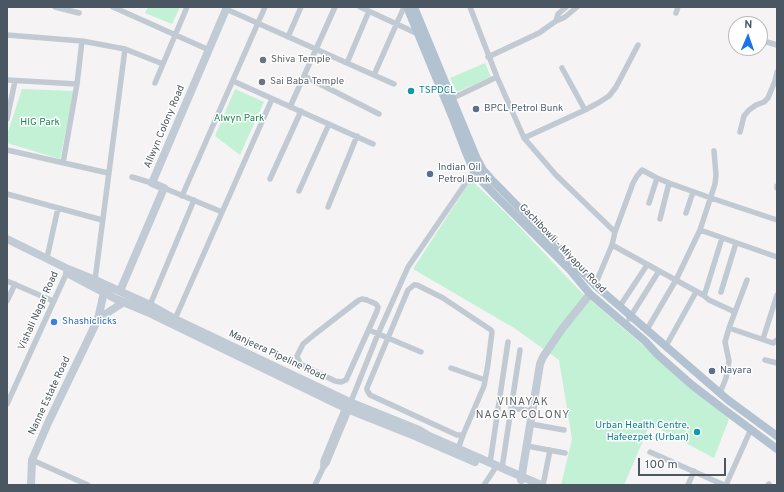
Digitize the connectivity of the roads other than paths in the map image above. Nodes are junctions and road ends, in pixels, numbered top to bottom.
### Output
1 (55, 7) edge
2 (113, 7) edge
3 (187, 7) edge
4 (265, 7) edge
5 (301, 7) edge
6 (335, 7) edge
7 (360, 7) edge
8 (404, 7) edge
9 (407, 7) edge
10 (414, 7) edge
11 (470, 7) edge
12 (566, 7) edge
13 (577, 7) edge
14 (678, 7) edge
15 (227, 8) edge
16 (369, 11) junction
17 (79, 13) dead end
18 (676, 13) dead end
19 (556, 21) junction
20 (258, 23) junction
21 (397, 24) junction
22 (176, 34) junction
23 (418, 34) junction
24 (7, 35) edge
25 (288, 37) junction
26 (82, 40) junction
27 (638, 45) dead end
28 (125, 49) junction
29 (316, 49) junction
30 (209, 50) junction
31 (488, 57) junction
32 (347, 63) junction
33 (163, 64) junction
34 (562, 68) dead end
35 (777, 72) edge
36 (374, 75) junction
37 (304, 76) junction
38 (497, 77) junction
39 (7, 80) edge
40 (15, 81) junction
41 (233, 81) junction
42 (155, 83) dead end
43 (76, 84) junction
44 (394, 84) dead end
45 (272, 98) junction
46 (453, 98) junction
47 (290, 106) junction
48 (585, 110) junction
49 (301, 111) junction
50 (379, 114) dead end
51 (7, 119) edge
52 (329, 124) junction
53 (740, 132) dead end
54 (357, 136) junction
55 (524, 138) junction
56 (373, 144) dead end
57 (7, 150) edge
58 (714, 151) dead end
59 (63, 163) junction
60 (474, 171) junction
61 (108, 173) junction
62 (132, 177) dead end
63 (657, 178) junction
64 (270, 179) dead end
65 (152, 183) junction
66 (669, 183) junction
67 (164, 188) junction
68 (299, 191) dead end
69 (693, 192) junction
70 (7, 194) edge
71 (182, 196) junction
72 (711, 198) junction
73 (194, 200) junction
74 (649, 203) dead end
75 (328, 206) dead end
76 (58, 208) junction
77 (222, 212) junction
78 (686, 213) dead end
79 (660, 219) dead end
80 (102, 220) junction
81 (777, 220) edge
82 (700, 230) junction
83 (615, 232) junction
84 (722, 238) junction
85 (7, 239) edge
86 (736, 242) junction
87 (7, 244) edge
88 (612, 245) junction
89 (777, 257) edge
90 (47, 258) junction
91 (563, 258) junction
92 (648, 265) junction
93 (67, 271) junction
94 (659, 271) junction
95 (95, 280) junction
96 (676, 280) junction
97 (747, 280) dead end
98 (7, 281) edge
99 (15, 284) junction
100 (595, 285) junction
101 (120, 291) junction
102 (104, 292) junction
103 (696, 292) junction
104 (721, 292) dead end
105 (590, 294) junction
106 (703, 295) junction
107 (777, 295) edge
108 (7, 301) edge
109 (54, 301) junction
110 (124, 302) junction
111 (150, 305) junction
112 (620, 306) junction
113 (735, 312) junction
114 (632, 316) junction
115 (98, 319) junction
116 (175, 319) junction
117 (625, 324) junction
118 (729, 328) junction
119 (646, 329) junction
120 (369, 330) junction
121 (378, 334) junction
122 (206, 337) junction
123 (388, 339) junction
124 (763, 339) junction
125 (777, 340) edge
126 (508, 342) dead end
127 (666, 346) junction
128 (520, 350) dead end
129 (421, 352) dead end
130 (765, 360) dead end
131 (777, 363) edge
132 (451, 368) dead end
133 (485, 380) junction
134 (720, 393) junction
135 (7, 404) edge
136 (349, 404) junction
137 (511, 408) junction
138 (533, 411) junction
139 (531, 424) junction
140 (751, 429) junction
141 (564, 430) dead end
142 (463, 435) junction
143 (777, 436) edge
144 (427, 439) junction
145 (527, 446) junction
146 (458, 449) junction
147 (777, 449) edge
148 (550, 450) junction
149 (650, 452) dead end
150 (564, 453) dead end
151 (32, 460) junction
152 (495, 467) junction
153 (694, 471) junction
154 (521, 478) junction
155 (31, 485) edge
156 (88, 485) edge
157 (315, 485) edge
158 (484, 485) edge
159 (530, 485) edge
160 (542, 485) edge
161 (688, 485) edge
162 (725, 485) edge

1 - 17 street
2 - 22 street
3 - 22 street
4 - 20 street
5 - 25 street
6 - 29 street
7 - 16 street
8 - 21 street
9 - 23 main road, Gachibowli - Miyapur Road
10 - 46 main road
11 - 31 street
12 - 19 street
13 - 19 street
14 - 18 street
15 - 20 street
15 - 30 main road, Allwyn Colony Road
16 - 21 street
16 - 32 street
19 - 31 street
20 - 25 street
20 - 41 street
21 - 23 street
21 - 36 street
22 - 30 street
22 - 33 street
23 - 60 main road, Gachibowli - Miyapur Road
24 - 26 street
25 - 29 street
26 - 28 street
26 - 43 street
27 - 48 street
28 - 33 street
28 - 61 street
29 - 32 street
29 - 37 street
30 - 65 main road, Allwyn Colony Road
31 - 38 street
32 - 36 street
33 - 42 street
34 - 48 street
35 - 53 street
36 - 44 street
37 - 47 street
37 - 50 street
38 - 46 street
38 - 55 street
39 - 40 street
40 - 43 street
40 - 51 street
41 - 45 street
41 - 71 street
43 - 59 street
45 - 47 street
45 - 77 street
46 - 91 main road
47 - 49 street
48 - 55 street
49 - 52 street
49 - 64 street
52 - 54 street
52 - 68 street
54 - 56 street
54 - 75 street
55 - 83 street
57 - 59 street
58 - 72 street
59 - 61 street
60 - 91 main road, Gachibowli - Miyapur Road
60 - 121 street
61 - 80 street
62 - 65 street
63 - 66 street
63 - 74 street
63 - 83 street
65 - 67 main road, Allwyn Colony Road
66 - 69 street
66 - 79 street
67 - 71 street
67 - 101 main road
69 - 72 street
69 - 78 street
70 - 76 street
71 - 73 street
72 - 81 street
72 - 82 street
73 - 77 street
73 - 111 street
76 - 80 street
76 - 90 street
77 - 116 street
80 - 95 street
82 - 84 street
82 - 96 street
83 - 88 street
84 - 86 street
84 - 106 street
85 - 90 main road, Manjeera Pipeline Road
86 - 89 street
86 - 104 street
87 - 93 main road, Manjeera Pipeline Road
88 - 92 street
88 - 100 street
90 - 93 main road, Manjeera Pipeline Road
91 - 100 main road
91 - 105 main road, Gachibowli - Miyapur Road
92 - 94 street
92 - 112 street
93 - 95 main road, Manjeera Pipeline Road
93 - 102 main road, Manjeera Pipeline Road
93 - 109 street, Vishali Nagar Road
94 - 96 street
94 - 114 street
95 - 101 main road, Manjeera Pipeline Road
96 - 103 street
96 - 119 street
97 - 113 street
98 - 99 street
99 - 108 street
99 - 109 street
100 - 112 main road
101 - 111 main road, Manjeera Pipeline Road
102 - 110 main road, Manjeera Pipeline Road
102 - 115 main road, Nanne Estate Road
103 - 106 street
103 - 127 street
105 - 117 main road, Gachibowli - Miyapur Road
105 - 138 main road
106 - 113 street
107 - 124 street
109 - 135 street, Vishali Nagar Road
110 - 115 main road
110 - 122 main road, Manjeera Pipeline Road
111 - 116 main road, Manjeera Pipeline Road
112 - 114 main road
113 - 118 street
114 - 117 street
114 - 119 main road
115 - 151 main road, Nanne Estate Road
116 - 122 main road, Manjeera Pipeline Road
117 - 140 main road, Gachibowli - Miyapur Road
118 - 124 street
118 - 134 street
119 - 127 main road
120 - 120 street
120 - 121 street
121 - 123 street
121 - 136 street
122 - 136 main road, Manjeera Pipeline Road
123 - 129 street
123 - 133 street
123 - 142 street
124 - 125 street
126 - 152 street
127 - 134 main road
128 - 137 street
130 - 131 street
132 - 133 street
133 - 142 street
134 - 143 main road
136 - 144 main road, Manjeera Pipeline Road
136 - 157 street
137 - 138 street
137 - 152 street
138 - 139 main road
139 - 141 street
139 - 145 main road
140 - 147 main road, Gachibowli - Miyapur Road
140 - 162 street
142 - 146 street
144 - 146 main road, Manjeera Pipeline Road
144 - 152 main road, Manjeera Pipeline Road
145 - 148 street
145 - 154 main road
146 - 152 main road, Manjeera Pipeline Road
148 - 150 street
148 - 160 street
149 - 153 street
151 - 155 main road, Nanne Estate Road
151 - 156 street
152 - 154 main road, Manjeera Pipeline Road
152 - 158 street
153 - 161 street
153 - 162 street
154 - 159 main road, Manjeera Pipeline Road
154 - 160 main road, Manjeera Pipeline Road

